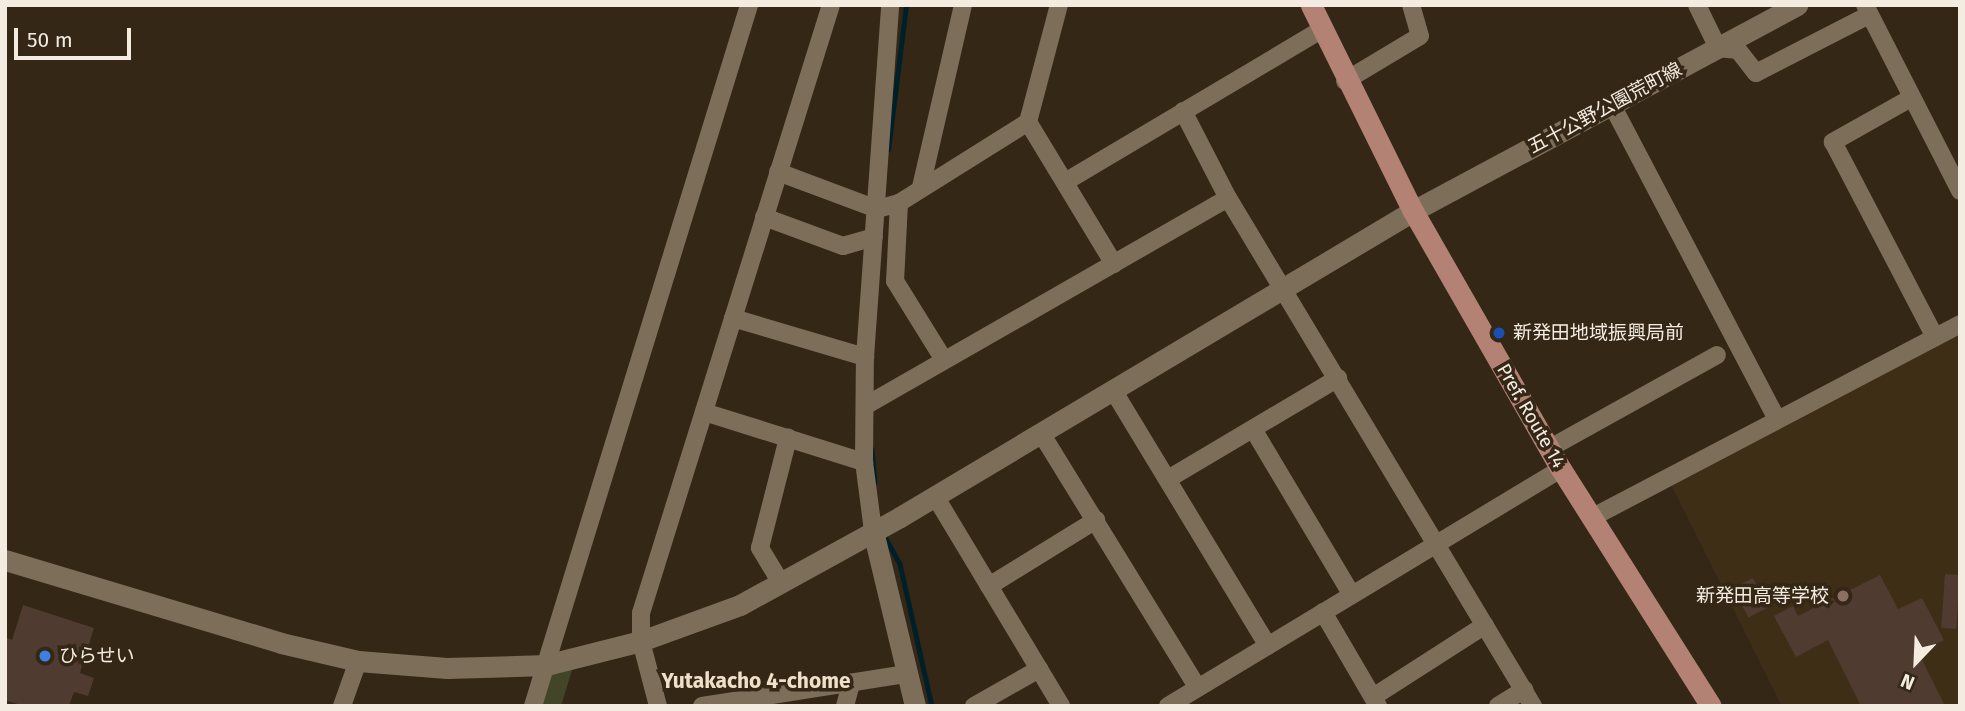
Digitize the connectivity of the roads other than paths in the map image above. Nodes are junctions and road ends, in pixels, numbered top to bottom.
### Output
1 (749, 5) edge
2 (831, 5) edge
3 (890, 5) edge
4 (963, 5) edge
5 (1059, 5) edge
6 (1311, 5) edge
7 (1411, 5) edge
8 (1697, 5) edge
9 (1797, 5) edge
10 (1867, 10) edge
11 (1321, 30) junction
12 (1718, 48) junction
13 (1345, 81) junction
14 (1911, 98) junction
15 (1612, 104) junction
16 (1183, 111) junction
17 (1028, 122) junction
18 (1954, 167) edge
19 (778, 172) junction
20 (1065, 182) junction
21 (920, 187) junction
22 (1960, 191) edge
23 (1228, 198) junction
24 (899, 203) junction
25 (877, 209) junction
26 (1413, 212) junction
27 (764, 217) junction
28 (874, 237) junction
29 (1114, 264) junction
30 (1283, 288) junction
31 (733, 318) junction
32 (1960, 324) edge
33 (1935, 337) junction
34 (1717, 355) dead end
35 (865, 358) junction
36 (944, 360) junction
37 (1338, 378) junction
38 (1113, 390) junction
39 (864, 406) junction
40 (704, 412) junction
41 (1777, 419) junction
42 (1253, 429) junction
43 (1041, 433) junction
44 (788, 438) junction
45 (1550, 448) junction
46 (864, 461) junction
47 (1561, 469) junction
48 (1167, 479) junction
49 (935, 496) junction
50 (1593, 517) junction
51 (1096, 520) junction
52 (873, 531) junction
53 (1438, 543) junction
54 (6, 564) edge
55 (781, 583) junction
56 (989, 586) junction
57 (1352, 595) junction
58 (1323, 612) junction
59 (1485, 625) junction
60 (641, 641) junction
61 (1268, 646) junction
62 (359, 661) junction
63 (546, 665) junction
64 (1039, 669) junction
65 (907, 674) junction
66 (851, 683) junction
67 (1198, 688) junction
68 (1528, 698) edge
69 (1375, 701) edge
70 (752, 703) edge
71 (342, 706) edge
72 (533, 706) edge
73 (658, 706) edge
74 (702, 706) edge
75 (845, 706) edge
76 (915, 706) edge
77 (974, 706) edge
78 (1061, 706) edge
79 (1168, 706) edge
80 (1498, 706) edge
81 (1711, 706) edge

1 - 63 street
2 - 19 street
3 - 25 street
4 - 21 street
5 - 17 street
6 - 11 main road, Pref. Route 14
7 - 13 street
8 - 12 street
9 - 12 street, 五十公野公園荒町線
10 - 12 street
10 - 14 street
11 - 13 main road, Pref. Route 14
11 - 16 street
12 - 15 street, 五十公野公園荒町線
13 - 26 main road, Pref. Route 14
14 - 18 street
14 - 33 street
15 - 26 street, 五十公野公園荒町線
15 - 41 street
16 - 20 street
16 - 23 street
17 - 20 street
17 - 21 street
18 - 22 street
19 - 25 street
19 - 27 street
20 - 29 street
21 - 24 street
23 - 29 street
23 - 30 street
24 - 25 street
24 - 36 street
25 - 28 street
26 - 30 street, 五十公野公園荒町線
26 - 45 main road, Pref. Route 14
27 - 28 street
27 - 31 street
28 - 35 street
29 - 36 street
30 - 37 street
30 - 38 street, 五十公野公園荒町線
31 - 35 street
31 - 40 street
32 - 33 street
33 - 41 street
34 - 45 street
35 - 39 street
36 - 39 street
37 - 42 street
37 - 53 street
38 - 43 street, 五十公野公園荒町線
38 - 48 street
39 - 46 street
40 - 44 street
40 - 60 street
41 - 50 street
42 - 48 street
42 - 57 street
43 - 49 street, 五十公野公園荒町線
43 - 51 street
44 - 46 street
44 - 55 street
45 - 47 main road, Pref. Route 14
46 - 52 street
47 - 50 main road, Pref. Route 14
47 - 53 street
48 - 61 street
49 - 52 street, 五十公野公園荒町線
49 - 56 street
50 - 81 main road, Pref. Route 14
51 - 56 street
51 - 67 street
52 - 55 street, 五十公野公園荒町線
52 - 65 street
53 - 57 street
53 - 59 street
54 - 62 street, 五十公野公園荒町線
55 - 60 street, 五十公野公園荒町線
56 - 64 street
57 - 58 street
58 - 61 street
58 - 69 street
59 - 68 street
59 - 69 street
60 - 63 street, 五十公野公園荒町線
60 - 73 street
61 - 67 street
62 - 63 street, 五十公野公園荒町線
62 - 71 street
63 - 72 street
64 - 77 street
64 - 78 street
65 - 66 street
65 - 76 street
66 - 70 street
66 - 75 street
67 - 79 street
68 - 80 street
70 - 74 street

